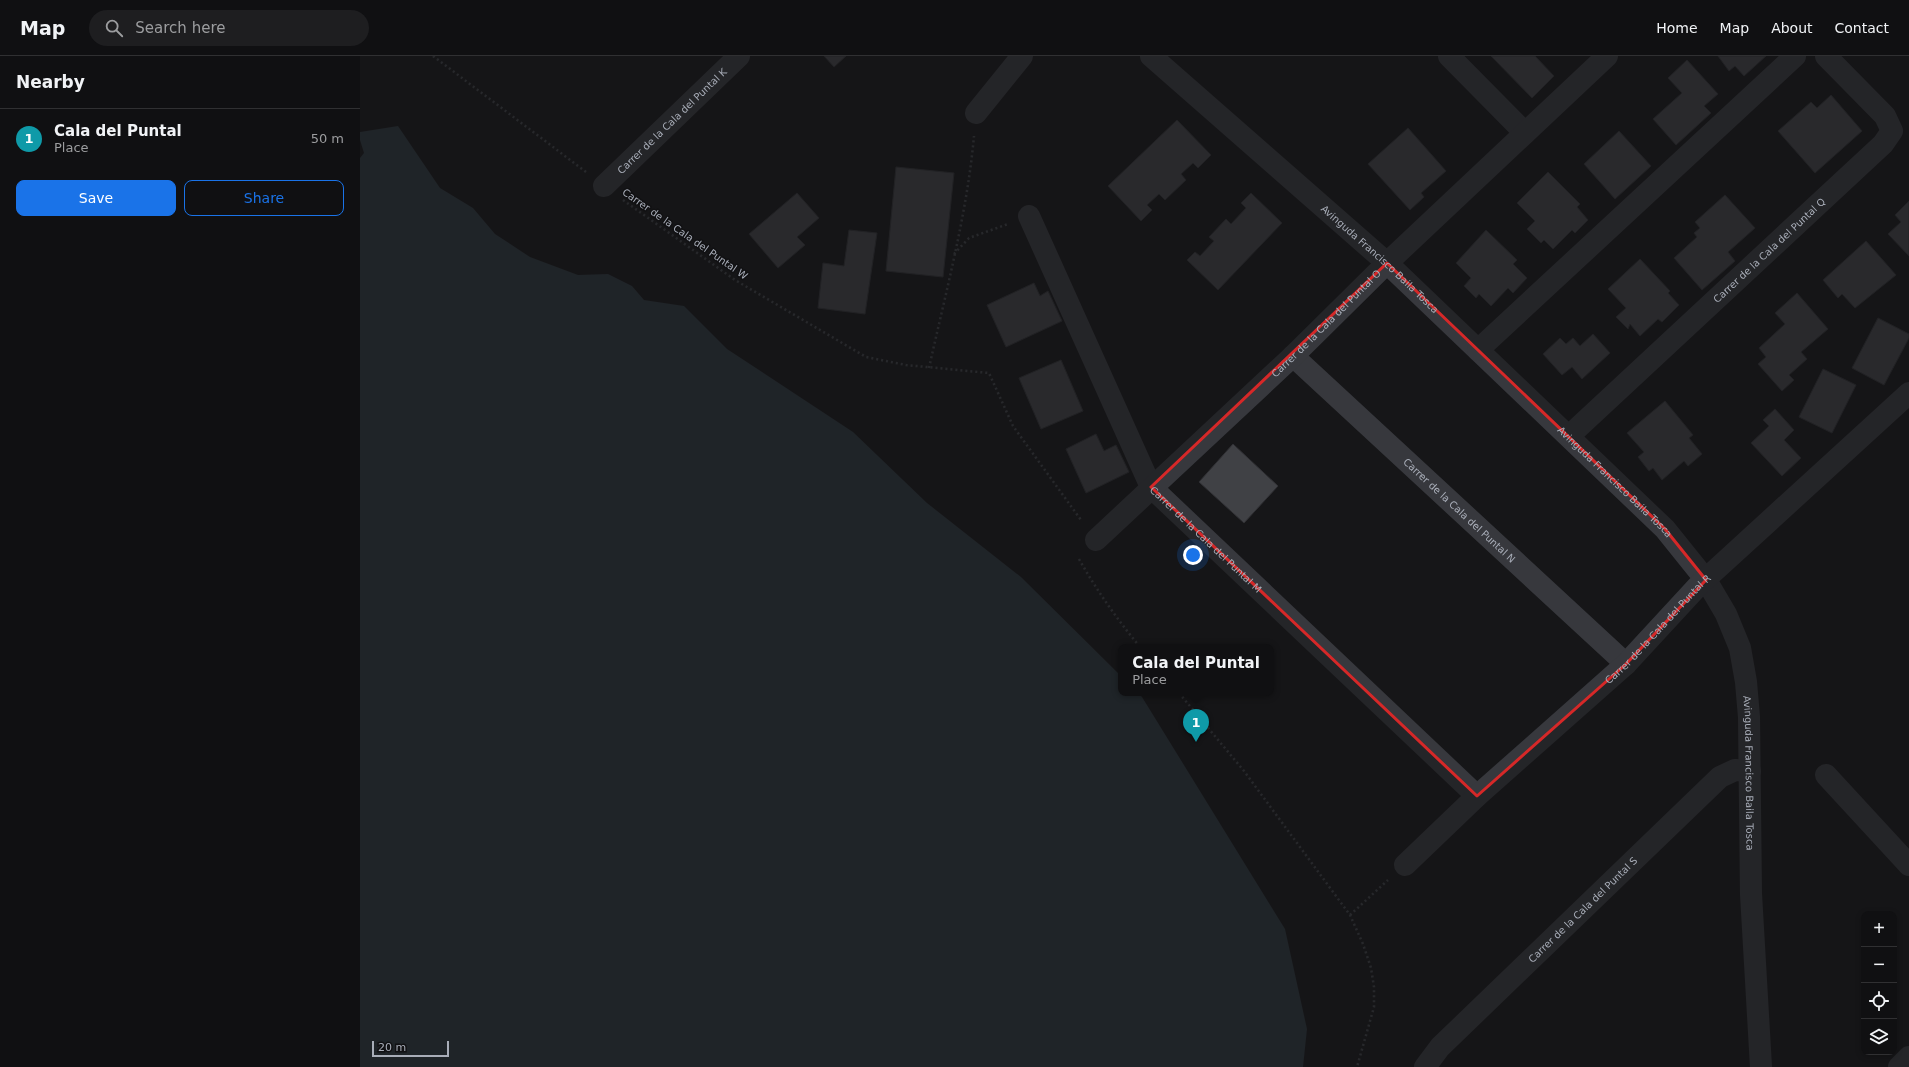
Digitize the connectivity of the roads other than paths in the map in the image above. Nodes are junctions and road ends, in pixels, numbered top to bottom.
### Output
1 (739, 56) edge
2 (1022, 56) edge
3 (1151, 56) edge
4 (1449, 56) edge
5 (1607, 56) edge
6 (1795, 56) edge
7 (1826, 56) edge
8 (976, 113) road end
9 (1525, 134) junction
10 (604, 186) road end
11 (1029, 216) road end
12 (1387, 263) junction
13 (1478, 350) junction
14 (1292, 356) junction
15 (1909, 393) edge
16 (1569, 436) junction
17 (1151, 487) junction
18 (1096, 540) road end
19 (1706, 580) junction
20 (1626, 664) junction
21 (1750, 771) junction
22 (1826, 775) dead end
23 (1476, 796) junction
24 (1405, 865) road end
25 (1909, 865) edge
26 (1909, 1057) edge
27 (1425, 1067) edge
28 (1761, 1067) edge
29 (1899, 1067) edge

1 - 10 street, Carrer de la Cala del Puntal K
2 - 8 street
3 - 12 street, Avinguda Francisco Baila Tosca
4 - 9 street
5 - 9 street, Carrer de la Cala del Puntal O
6 - 13 street
7 - 16 street, Carrer de la Cala del Puntal Q
9 - 12 street, Carrer de la Cala del Puntal O
11 - 17 street, Carrer de la Cala del Puntal M
12 - 13 street, Avinguda Francisco Baila Tosca
12 - 14 street, Carrer de la Cala del Puntal O
13 - 16 street, Avinguda Francisco Baila Tosca
14 - 17 street, Carrer de la Cala del Puntal O
14 - 20 street, Carrer de la Cala del Puntal N
15 - 19 street, Carrer de la Cala del Puntal R
16 - 19 street, Avinguda Francisco Baila Tosca
17 - 18 street, Carrer de la Cala del Puntal O
17 - 23 street, Carrer de la Cala del Puntal M
19 - 20 street, Carrer de la Cala del Puntal R
19 - 21 street, Avinguda Francisco Baila Tosca
20 - 23 street, Carrer de la Cala del Puntal R
21 - 27 street, Carrer de la Cala del Puntal S
21 - 28 street, Avinguda Francisco Baila Tosca
22 - 25 street
23 - 24 street, Carrer de la Cala del Puntal R
26 - 29 street

